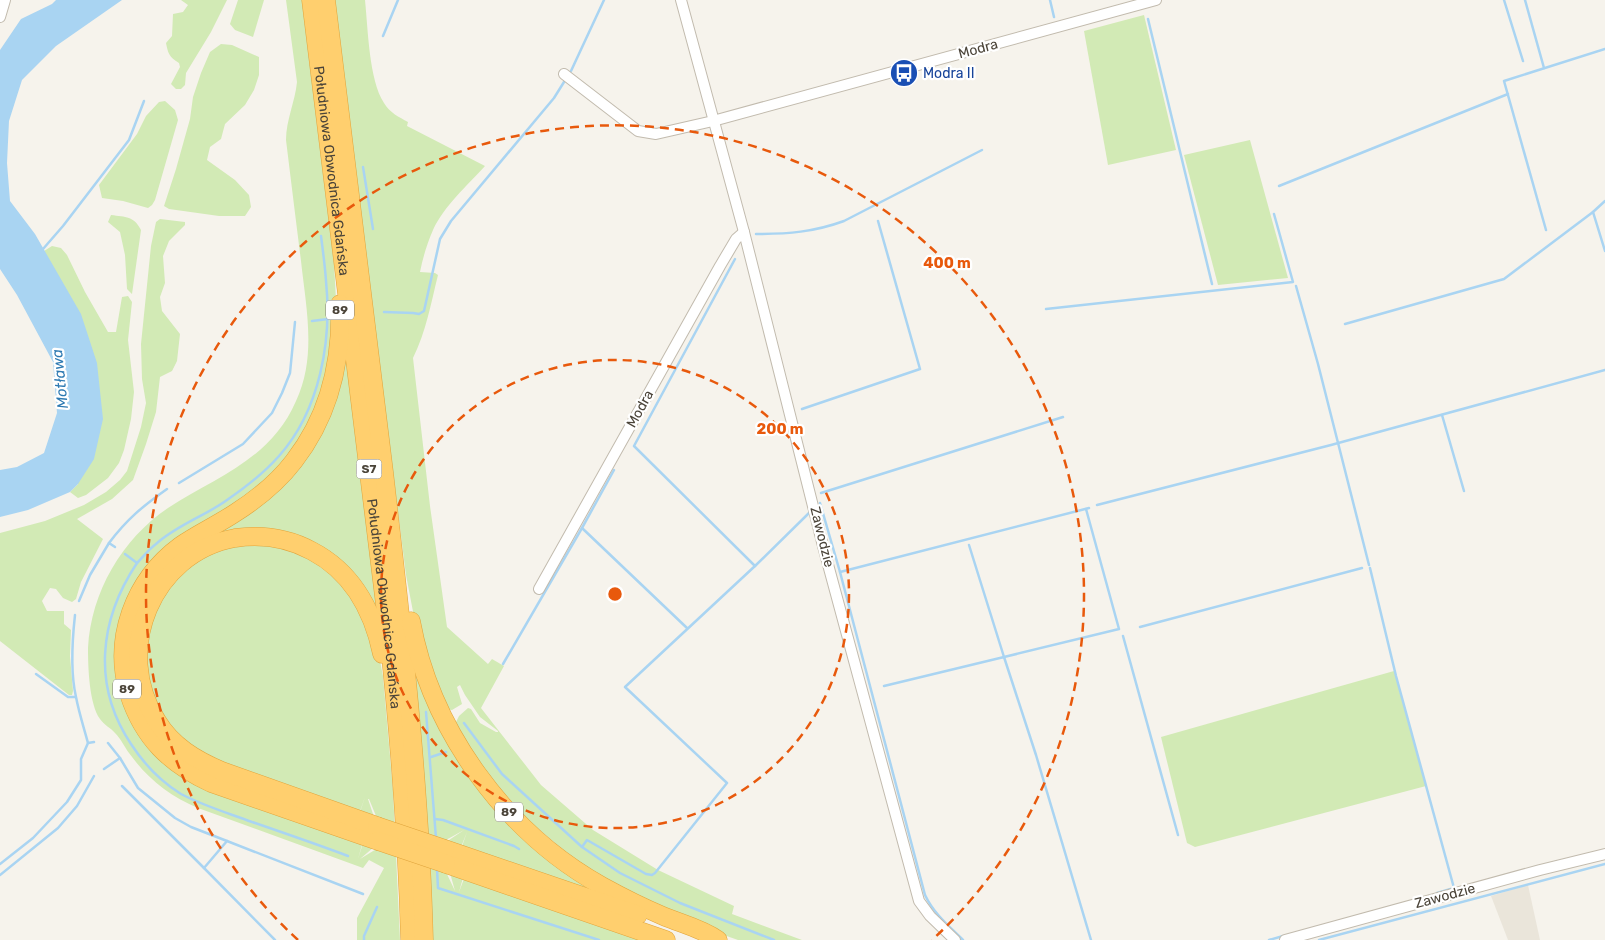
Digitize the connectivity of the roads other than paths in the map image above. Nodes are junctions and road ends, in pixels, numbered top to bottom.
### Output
1 (5, 0) edge
2 (311, 0) edge
3 (326, 0) edge
4 (681, 0) edge
5 (1156, 0) edge
6 (0, 17) edge
7 (564, 74) dead end
8 (713, 120) junction
9 (744, 232) junction
10 (341, 237) junction
11 (390, 530) junction
12 (539, 589) dead end
13 (395, 700) junction
14 (378, 833) junction
15 (1605, 854) edge
16 (445, 856) junction
17 (410, 940) edge
18 (424, 940) edge
19 (666, 940) edge
20 (709, 940) edge
21 (718, 940) edge
22 (955, 940) edge
23 (1285, 940) edge

1 - 6 street
2 - 10 highway, Południowa Obwodnica Gdańska / S7
3 - 11 highway, Południowa Obwodnica Gdańska / S7
4 - 8 street
5 - 8 street, Modra
7 - 8 street, Modra
8 - 9 street, Zawodzie
9 - 12 street, Modra
9 - 22 street, Zawodzie
10 - 13 highway, Południowa Obwodnica Gdańska / S7
10 - 14 highway, 89
11 - 18 highway, Południowa Obwodnica Gdańska / S7
11 - 21 highway, 89
13 - 14 highway, 89
13 - 17 highway, Południowa Obwodnica Gdańska / S7
14 - 16 highway, 89, bridge
15 - 23 street, Zawodzie
16 - 19 highway, 89
16 - 20 highway, 89

